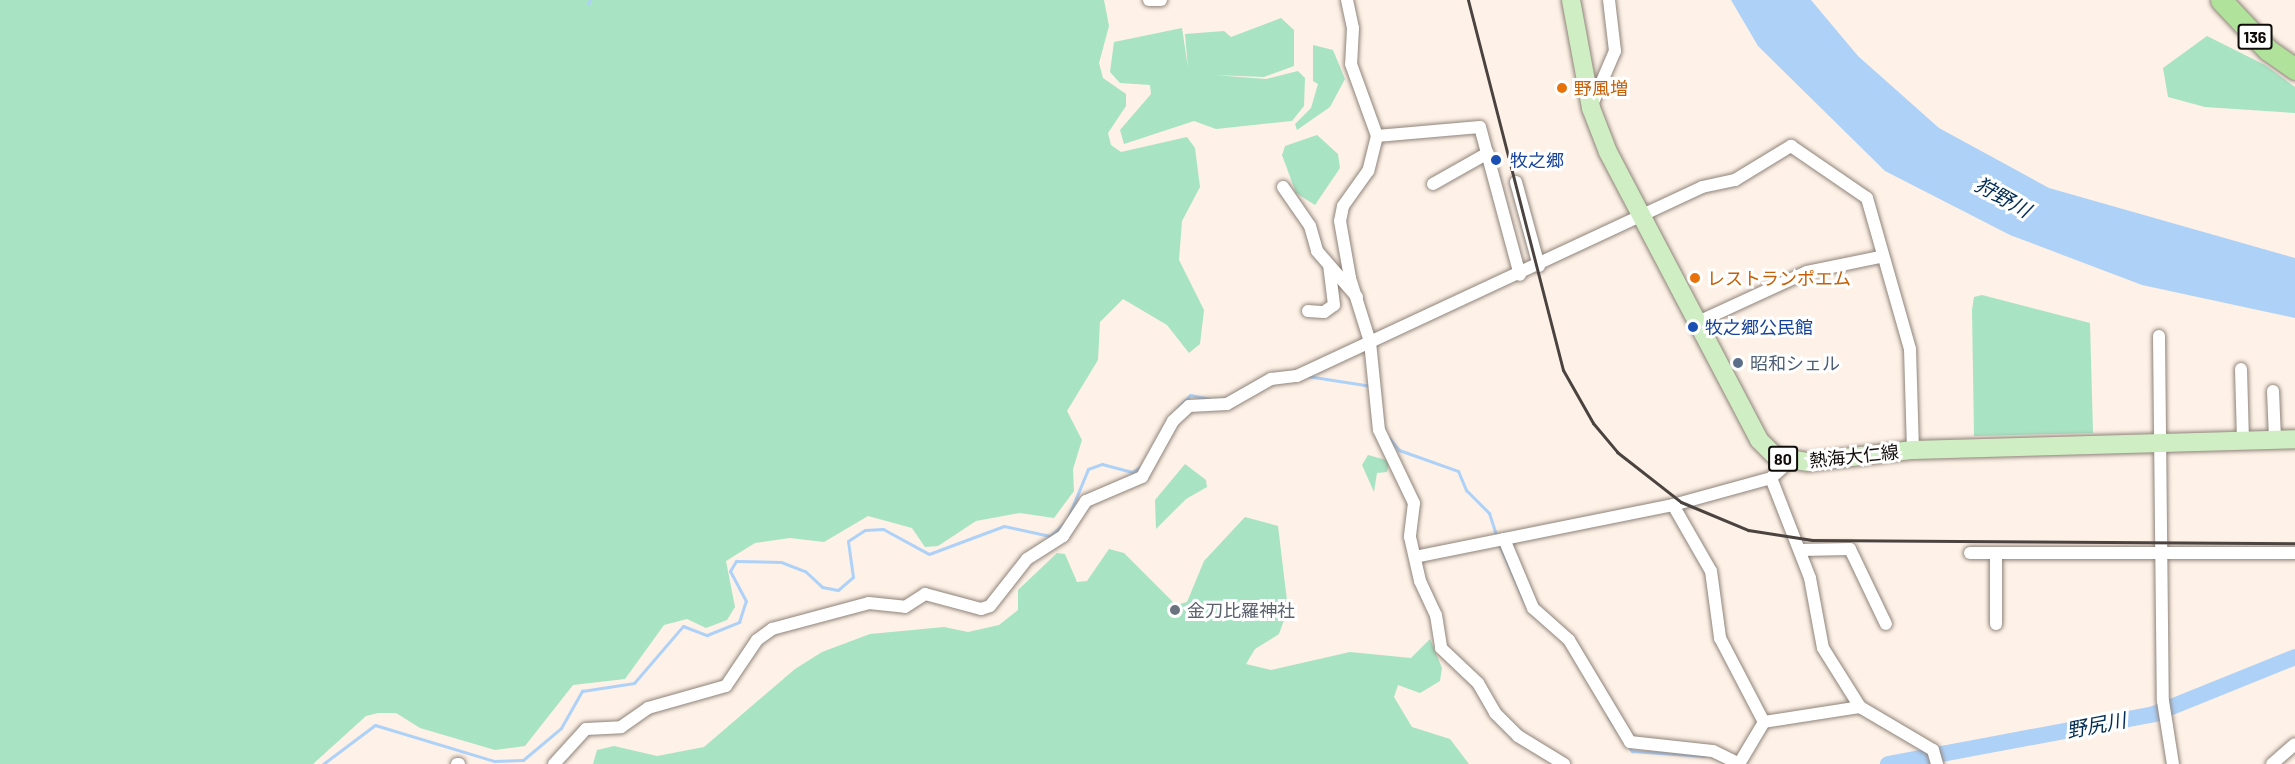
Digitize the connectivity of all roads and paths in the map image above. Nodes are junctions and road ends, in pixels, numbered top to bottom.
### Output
1 (1149, 0) edge
2 (1161, 0) edge
3 (1347, 0) edge
4 (1571, 0) edge
5 (1609, 0) edge
6 (2221, 0) edge
7 (2295, 69) edge
8 (1591, 108) junction
9 (1377, 136) junction
10 (1488, 153) junction
11 (1516, 182) dead end
12 (1433, 184) dead end
13 (1283, 187) dead end
14 (1640, 216) junction
15 (1880, 257) junction
16 (1328, 262) junction
17 (1539, 266) junction
18 (1520, 275) junction
19 (1358, 298) junction
20 (1308, 311) dead end
21 (1696, 323) junction
22 (2159, 336) dead end
23 (1370, 342) junction
24 (2241, 369) dead end
25 (2273, 391) dead end
26 (2275, 439) junction
27 (2295, 439) edge
28 (2243, 440) junction
29 (2161, 442) junction
30 (1912, 450) junction
31 (1790, 462) junction
32 (1771, 478) junction
33 (1673, 505) junction
34 (1500, 540) junction
35 (1800, 550) junction
36 (2164, 551) junction
37 (2295, 553) edge
38 (1970, 554) dead end
39 (1996, 554) junction
40 (1415, 557) junction
41 (1886, 624) dead end
42 (1996, 624) dead end
43 (1860, 707) junction
44 (1764, 722) junction
45 (2295, 744) edge
46 (554, 764) edge
47 (1564, 764) edge
48 (1740, 764) edge
49 (1936, 764) edge
50 (2173, 764) edge
51 (2272, 764) edge

1 - 2 street
3 - 9 street
4 - 8 main road, 熱海大仁線 / 80
5 - 8 street
6 - 7 highway, 136
8 - 14 main road, 熱海大仁線 / 80
9 - 10 street
9 - 19 street
10 - 12 street
10 - 18 street
11 - 17 street
13 - 16 street
14 - 15 street
14 - 17 street
14 - 21 main road, 熱海大仁線 / 80
15 - 21 street
15 - 30 street
16 - 19 street
16 - 20 street
17 - 18 street
18 - 23 street
19 - 23 street
21 - 31 main road, 熱海大仁線 / 80
22 - 29 street
23 - 40 street
23 - 46 street
24 - 28 street
25 - 26 street
26 - 27 main road, 熱海大仁線 / 80
26 - 28 main road, 熱海大仁線 / 80
28 - 29 main road, 熱海大仁線 / 80
29 - 30 main road, 熱海大仁線 / 80
29 - 36 street
30 - 31 main road, 熱海大仁線 / 80
31 - 32 street
32 - 33 street
32 - 35 street
33 - 34 street
33 - 44 street
34 - 40 street
34 - 48 street
35 - 41 street
35 - 43 street
36 - 37 street
36 - 39 street
36 - 50 street
38 - 39 street
39 - 42 street
40 - 47 street
43 - 44 street
43 - 49 street
44 - 48 street
45 - 51 street

